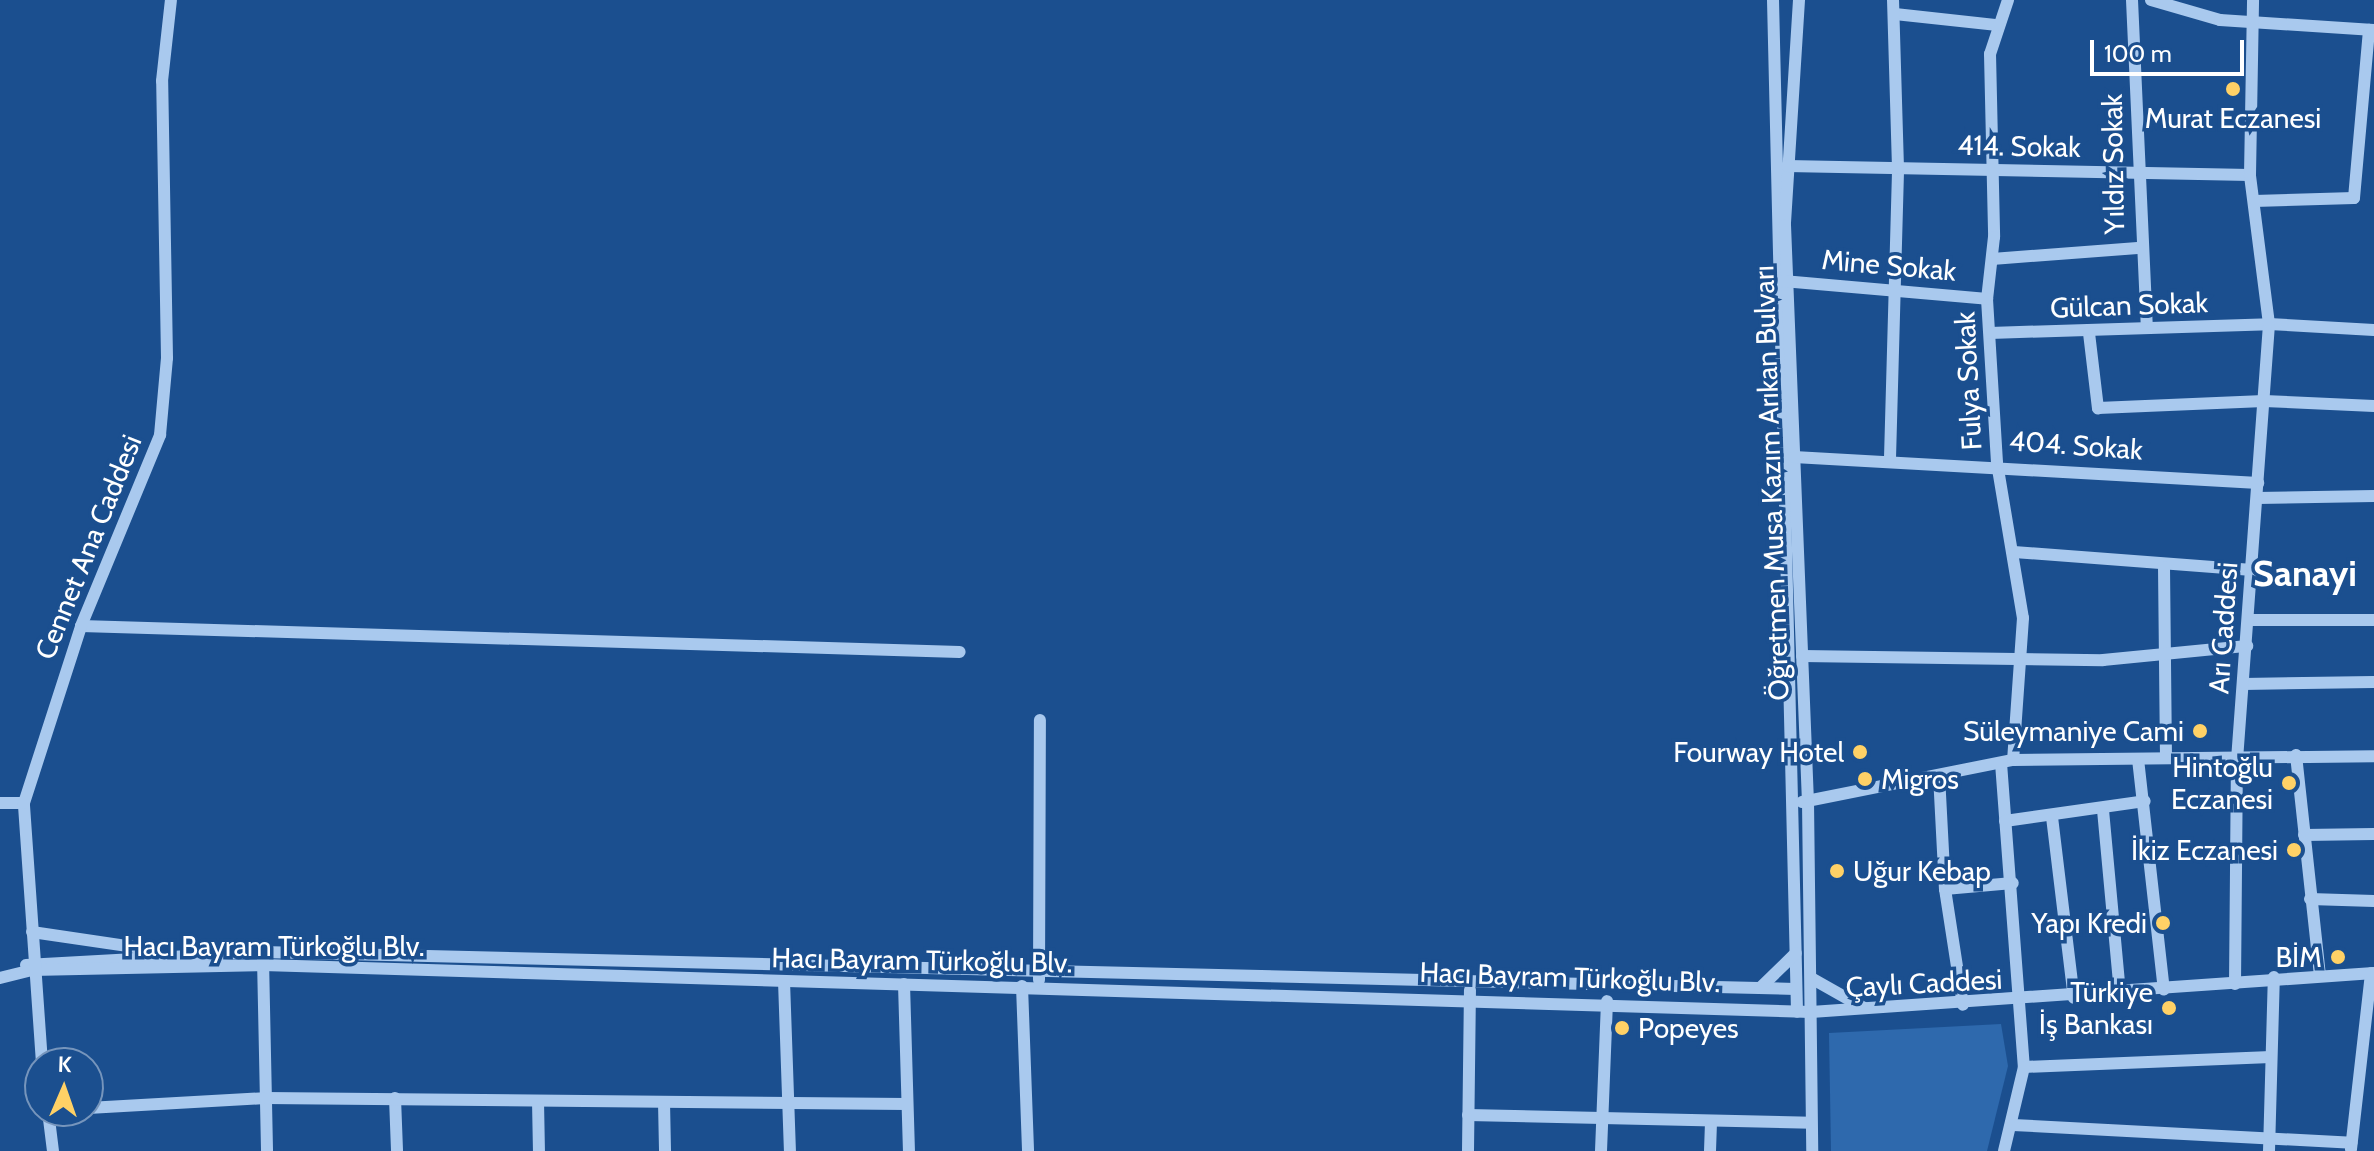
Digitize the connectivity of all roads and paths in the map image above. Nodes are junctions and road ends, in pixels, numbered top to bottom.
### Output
1 (171, 0) edge
2 (1773, 0) edge
3 (1799, 0) edge
4 (1893, 0) edge
5 (2008, 0) edge
6 (2132, 0) edge
7 (2151, 0) edge
8 (2253, 0) edge
9 (1895, 14) junction
10 (2254, 23) junction
11 (1997, 25) junction
12 (2372, 30) edge
13 (1787, 166) junction
14 (1898, 168) junction
15 (1990, 169) junction
16 (2136, 173) junction
17 (2250, 175) junction
18 (2254, 201) junction
19 (2138, 248) junction
20 (1992, 259) junction
21 (1782, 281) junction
22 (1891, 285) junction
23 (1987, 299) junction
24 (2269, 324) junction
25 (2147, 328) junction
26 (2374, 330) edge
27 (1990, 333) junction
28 (2089, 333) junction
29 (2264, 401) junction
30 (2374, 406) edge
31 (1794, 457) junction
32 (1890, 458) junction
33 (1997, 463) junction
34 (2258, 483) junction
35 (2374, 496) edge
36 (2257, 498) junction
37 (2014, 552) junction
38 (2164, 567) junction
39 (2252, 570) junction
40 (2250, 620) junction
41 (2374, 620) edge
42 (81, 626) junction
43 (2247, 646) junction
44 (960, 652) dead end
45 (1802, 656) junction
46 (2020, 657) junction
47 (2159, 659) junction
48 (2374, 682) edge
49 (2243, 684) junction
50 (1040, 720) dead end
51 (2296, 755) junction
52 (2374, 756) edge
53 (2166, 758) junction
54 (2138, 759) junction
55 (2237, 760) junction
56 (2007, 762) junction
57 (1939, 775) junction
58 (2145, 801) junction
59 (1808, 802) junction
60 (0, 803) edge
61 (24, 803) junction
62 (1793, 803) junction
63 (2103, 810) junction
64 (2052, 817) junction
65 (2005, 821) junction
66 (2374, 834) edge
67 (2304, 835) junction
68 (2013, 883) junction
69 (1945, 889) junction
70 (2310, 899) junction
71 (2374, 901) edge
72 (32, 932) junction
73 (1796, 953) junction
74 (187, 954) junction
75 (263, 958) junction
76 (33, 967) junction
77 (0, 971) edge
78 (1039, 972) junction
79 (2372, 973) edge
80 (2320, 976) junction
81 (2274, 977) junction
82 (0, 978) edge
83 (1811, 978) junction
84 (784, 981) junction
85 (1471, 982) junction
86 (904, 984) junction
87 (2235, 984) junction
88 (1022, 986) junction
89 (1039, 987) junction
90 (1760, 988) junction
91 (1796, 989) junction
92 (2164, 990) junction
93 (2120, 993) junction
94 (1470, 996) junction
95 (2074, 998) junction
96 (1607, 1001) junction
97 (2022, 1002) junction
98 (1963, 1005) junction
99 (1871, 1010) junction
100 (1797, 1012) junction
101 (1811, 1012) junction
102 (2370, 1015) edge
103 (40, 1047) edge
104 (2271, 1057) junction
105 (2024, 1067) junction
106 (265, 1098) junction
107 (395, 1098) junction
108 (538, 1101) junction
109 (664, 1102) junction
110 (789, 1102) junction
111 (907, 1104) junction
112 (104, 1107) edge
113 (1468, 1115) junction
114 (1601, 1116) junction
115 (1711, 1121) junction
116 (1811, 1123) junction
117 (2013, 1125) junction
118 (50, 1127) edge
119 (2269, 1134) junction
120 (2351, 1147) edge
121 (53, 1151) edge
122 (267, 1151) edge
123 (397, 1151) edge
124 (539, 1151) edge
125 (665, 1151) edge
126 (790, 1151) edge
127 (909, 1151) edge
128 (1028, 1151) edge
129 (1468, 1151) edge
130 (1601, 1151) edge
131 (1710, 1151) edge
132 (1812, 1151) edge
133 (2004, 1151) edge
134 (2269, 1151) edge

1 - 42 street, Cennet Ana Caddesi
2 - 21 street, Öğretmen Musa Kazım Arıkan Bulvarı
3 - 13 street, Öğretmen Musa Kazım Arıkan Bulvarı
4 - 9 street
5 - 11 street, Fulya Sokak
6 - 16 street, Yıldız Sokak
7 - 10 street
8 - 10 street, Arı Caddesi
9 - 11 street
9 - 14 street
10 - 12 street
10 - 17 street, Arı Caddesi
11 - 15 street, Fulya Sokak
12 - 18 street
13 - 14 street, 414. Sokak
13 - 21 street, Öğretmen Musa Kazım Arıkan Bulvarı
14 - 15 street, 414. Sokak
14 - 22 street
15 - 16 street, 414. Sokak
15 - 20 street, Fulya Sokak
16 - 17 street, 414. Sokak
16 - 19 street, Yıldız Sokak
17 - 18 street, Arı Caddesi
18 - 24 street, Arı Caddesi
19 - 20 street
19 - 25 street, Yıldız Sokak
20 - 23 street, Fulya Sokak
21 - 22 street, Mine Sokak
21 - 31 street, Öğretmen Musa Kazım Arıkan Bulvarı
21 - 62 street, Öğretmen Musa Kazım Arıkan Bulvarı
22 - 23 street, Mine Sokak
22 - 32 street
23 - 27 street, Fulya Sokak
24 - 25 street, Gülcan Sokak
24 - 26 street, Gülcan Sokak
24 - 29 street, Arı Caddesi
25 - 28 street, Gülcan Sokak
27 - 28 street, Gülcan Sokak
27 - 33 street, Fulya Sokak
28 - 29 street
29 - 30 street
29 - 34 street, Arı Caddesi
31 - 32 street, 404. Sokak
31 - 45 street, Öğretmen Musa Kazım Arıkan Bulvarı
32 - 33 street, 404. Sokak
33 - 34 street, 404. Sokak
33 - 37 street, Fulya Sokak
34 - 36 street, Arı Caddesi
35 - 36 street
36 - 39 street, Arı Caddesi
37 - 38 street
37 - 46 street, Fulya Sokak
38 - 39 street
38 - 47 street
39 - 40 street, Arı Caddesi
40 - 41 street
40 - 43 street, Arı Caddesi
42 - 44 street
42 - 61 street, Cennet Ana Caddesi
43 - 47 street
43 - 49 street, Arı Caddesi
45 - 46 street
45 - 59 street, Öğretmen Musa Kazım Arıkan Bulvarı
46 - 47 street
46 - 56 street, Fulya Sokak
47 - 53 street
48 - 49 street
49 - 55 street, Arı Caddesi
50 - 78 street
51 - 52 street
51 - 55 street
51 - 67 street
53 - 54 street
53 - 55 street
54 - 56 street
54 - 58 street
55 - 87 street, Arı Caddesi
56 - 57 street
56 - 65 street, Fulya Sokak
57 - 59 street
57 - 69 street
58 - 63 street
58 - 92 street
59 - 62 street
59 - 83 street, Öğretmen Musa Kazım Arıkan Bulvarı
60 - 61 street
61 - 72 street, Cennet Ana Caddesi
62 - 73 street, Öğretmen Musa Kazım Arıkan Bulvarı
63 - 64 street
63 - 93 street
64 - 65 street
64 - 95 street
65 - 68 street, Fulya Sokak
66 - 67 street
67 - 70 street
68 - 69 street
68 - 97 street, Fulya Sokak
69 - 98 street
70 - 71 street
70 - 80 street
72 - 74 street
72 - 76 street, Cennet Ana Caddesi
73 - 90 street, Hacı Bayram Türkoğlu Blv.
73 - 91 street, Öğretmen Musa Kazım Arıkan Bulvarı
74 - 75 street, Hacı Bayram Türkoğlu Blv.
74 - 76 street, Hacı Bayram Türkoğlu Blv.
75 - 76 street, Hacı Bayram Türkoğlu Blv.
75 - 78 street, Hacı Bayram Türkoğlu Blv.
75 - 84 street, Hacı Bayram Türkoğlu Blv.
75 - 106 street
76 - 77 street
76 - 82 street
76 - 103 street, Cennet Ana Caddesi
78 - 85 street, Hacı Bayram Türkoğlu Blv.
78 - 89 street
79 - 80 street, Çaylı Caddesi
79 - 102 street
80 - 81 street, Çaylı Caddesi
81 - 87 street, Çaylı Caddesi
81 - 104 street
83 - 99 street
83 - 101 street, Öğretmen Musa Kazım Arıkan Bulvarı
84 - 86 street, Hacı Bayram Türkoğlu Blv.
84 - 110 street
85 - 90 street, Hacı Bayram Türkoğlu Blv.
85 - 94 street
86 - 88 street, Hacı Bayram Türkoğlu Blv.
86 - 111 street
87 - 92 street, Çaylı Caddesi
88 - 89 street, Hacı Bayram Türkoğlu Blv.
88 - 128 street
89 - 94 street, Hacı Bayram Türkoğlu Blv.
90 - 91 street, Hacı Bayram Türkoğlu Blv.
91 - 100 street, Öğretmen Musa Kazım Arıkan Bulvarı
92 - 93 street, Çaylı Caddesi
93 - 95 street, Çaylı Caddesi
94 - 96 street, Hacı Bayram Türkoğlu Blv.
94 - 113 street
95 - 97 street, Çaylı Caddesi
96 - 100 street, Hacı Bayram Türkoğlu Blv.
96 - 114 street
97 - 98 street, Çaylı Caddesi
97 - 105 street, Fulya Sokak
98 - 99 street, Çaylı Caddesi
99 - 101 street, Çaylı Caddesi
100 - 101 street, Hacı Bayram Türkoğlu Blv.
101 - 116 street, Öğretmen Musa Kazım Arıkan Bulvarı
102 - 120 street
104 - 105 street
104 - 119 street
105 - 117 street, Fulya Sokak
106 - 107 street
106 - 112 street
106 - 122 street
107 - 108 street
107 - 123 street
108 - 109 street
108 - 124 street
109 - 110 street
109 - 125 street
110 - 111 street
110 - 126 street
111 - 127 street
113 - 114 street
113 - 129 street
114 - 115 street
114 - 130 street
115 - 116 street
115 - 131 street
116 - 132 street, Öğretmen Musa Kazım Arıkan Bulvarı
117 - 119 street
117 - 133 street, Fulya Sokak
118 - 121 street
119 - 120 street
119 - 134 street

